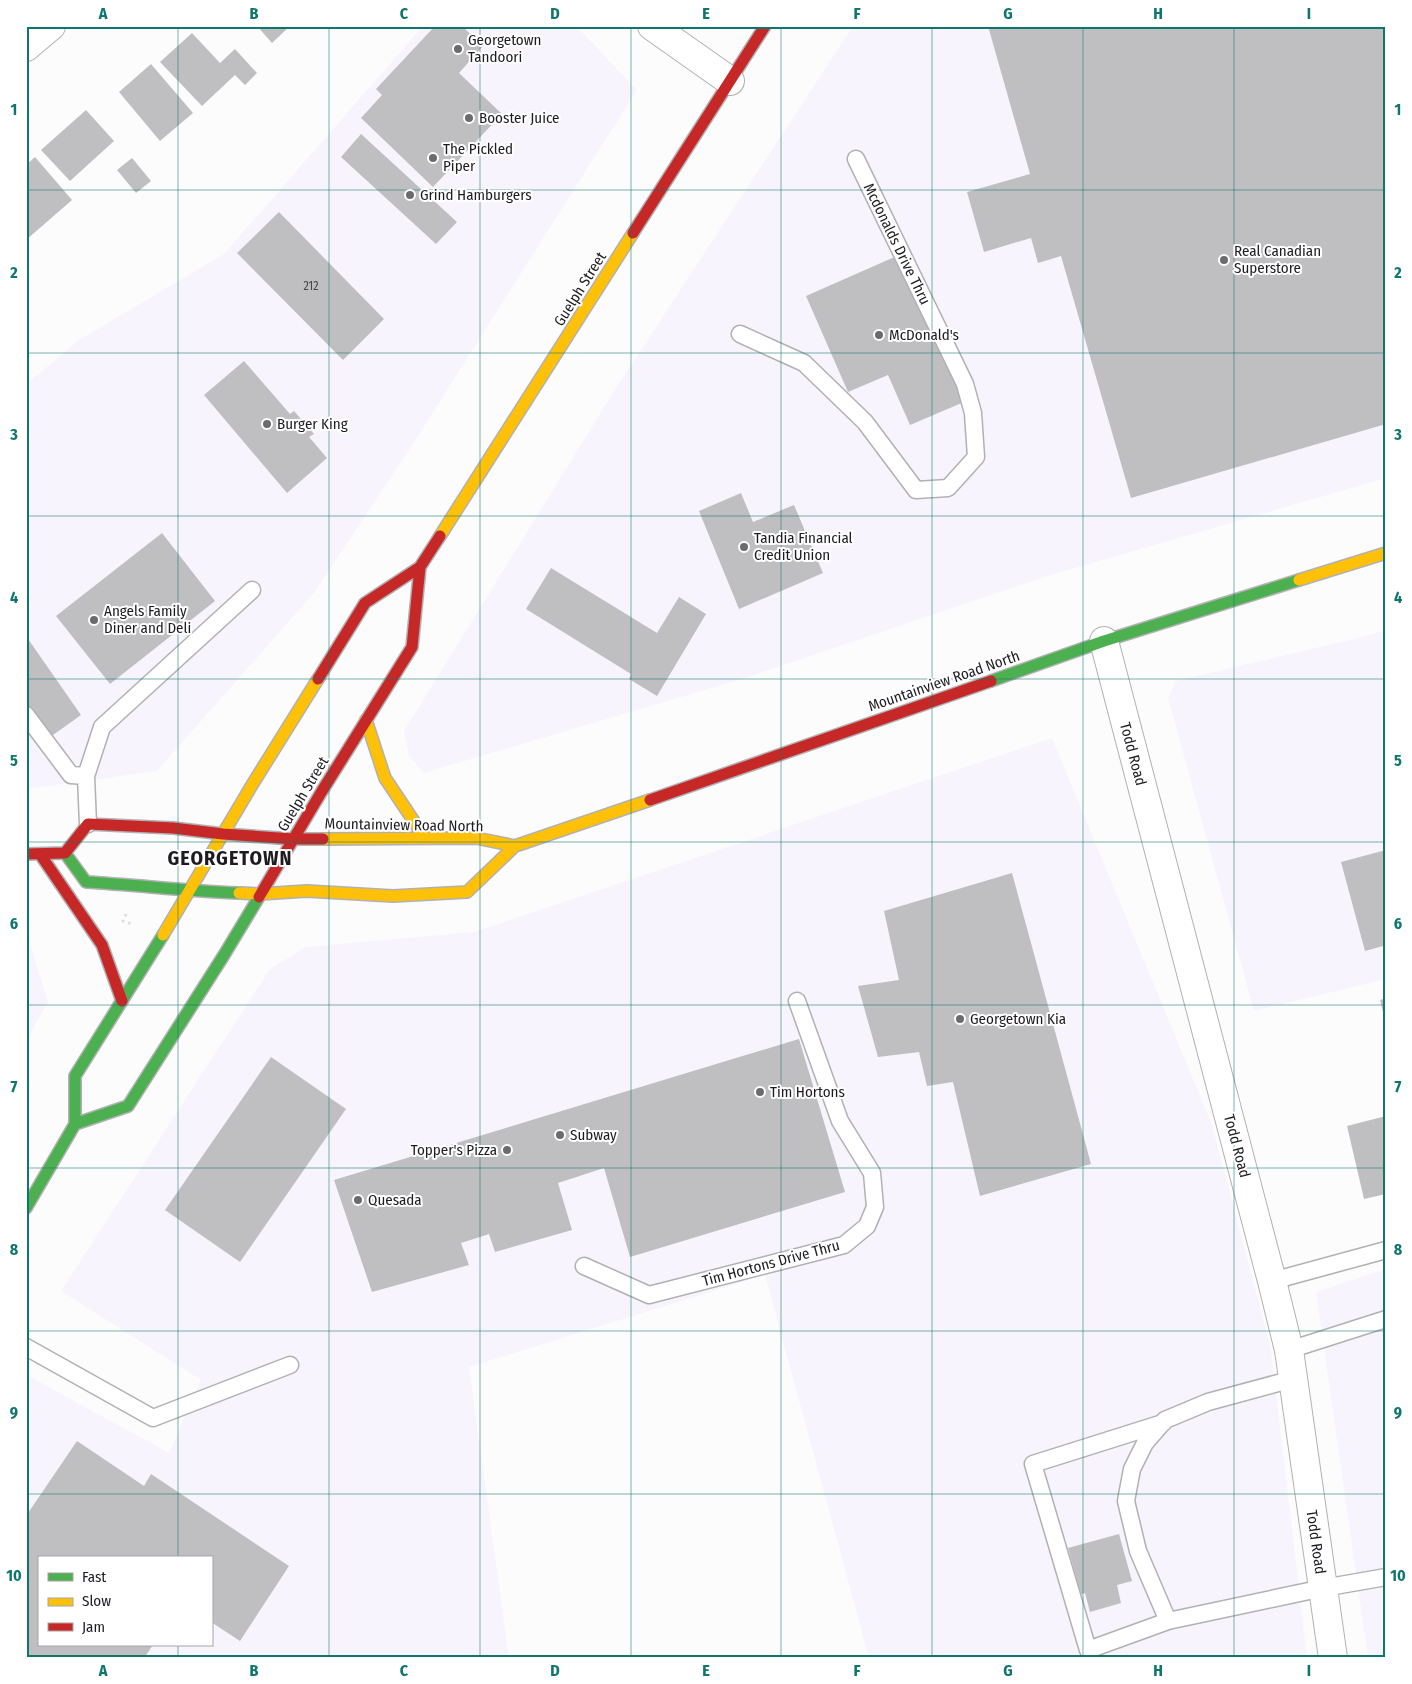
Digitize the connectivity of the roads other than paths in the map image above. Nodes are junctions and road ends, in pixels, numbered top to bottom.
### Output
1 (50, 26) edge
2 (652, 26) edge
3 (765, 26) edge
4 (26, 47) edge
5 (730, 81) junction
6 (856, 160) dead end
7 (740, 334) dead end
8 (1386, 553) edge
9 (420, 567) junction
10 (252, 590) dead end
11 (1104, 641) junction
12 (26, 715) edge
13 (366, 720) junction
14 (86, 776) junction
15 (88, 824) junction
16 (223, 834) junction
17 (425, 838) junction
18 (293, 839) junction
19 (515, 846) junction
20 (65, 853) junction
21 (26, 854) edge
22 (40, 854) junction
23 (189, 891) junction
24 (260, 894) junction
25 (122, 1001) junction
26 (798, 1001) dead end
27 (75, 1124) junction
28 (26, 1208) edge
29 (1386, 1250) edge
30 (584, 1266) dead end
31 (1272, 1281) junction
32 (1386, 1319) edge
33 (26, 1347) edge
34 (1289, 1350) junction
35 (290, 1365) dead end
36 (1293, 1379) junction
37 (1162, 1423) junction
38 (1386, 1577) edge
39 (1323, 1588) junction
40 (1168, 1621) junction
41 (1333, 1658) edge

1 - 4 street
2 - 5 street
3 - 5 main road, Guelph Street
5 - 9 main road, Guelph Street
6 - 7 lane, Mcdonalds Drive Thru
8 - 11 main road, Mountainview Road North
9 - 13 main road, Guelph Street
9 - 16 main road, Guelph Street
10 - 14 lane
11 - 19 main road, Mountainview Road North
11 - 31 street, Todd Road
12 - 14 lane
13 - 17 main road
13 - 18 main road, Guelph Street
14 - 15 lane
15 - 16 main road, Mountainview Road North
15 - 20 main road
16 - 18 main road, Mountainview Road North
16 - 23 main road, Guelph Street
17 - 18 main road, Mountainview Road North
17 - 19 main road, Mountainview Road North
18 - 24 main road, Guelph Street
19 - 24 main road, Mountainview Road North
20 - 22 main road
20 - 23 main road, Mountainview Road North
21 - 22 main road
22 - 25 main road
23 - 24 main road, Mountainview Road North
23 - 25 main road, Guelph Street
24 - 27 main road, Guelph Street
25 - 27 main road, Guelph Street
26 - 30 lane, Tim Hortons Drive Thru
27 - 28 main road
29 - 31 lane
31 - 34 street, Todd Road
32 - 34 lane
33 - 35 lane
34 - 36 street, Todd Road
36 - 37 lane
36 - 39 street, Todd Road
37 - 40 lane
37 - 40 lane
38 - 39 lane
39 - 40 lane
39 - 41 street, Todd Road

